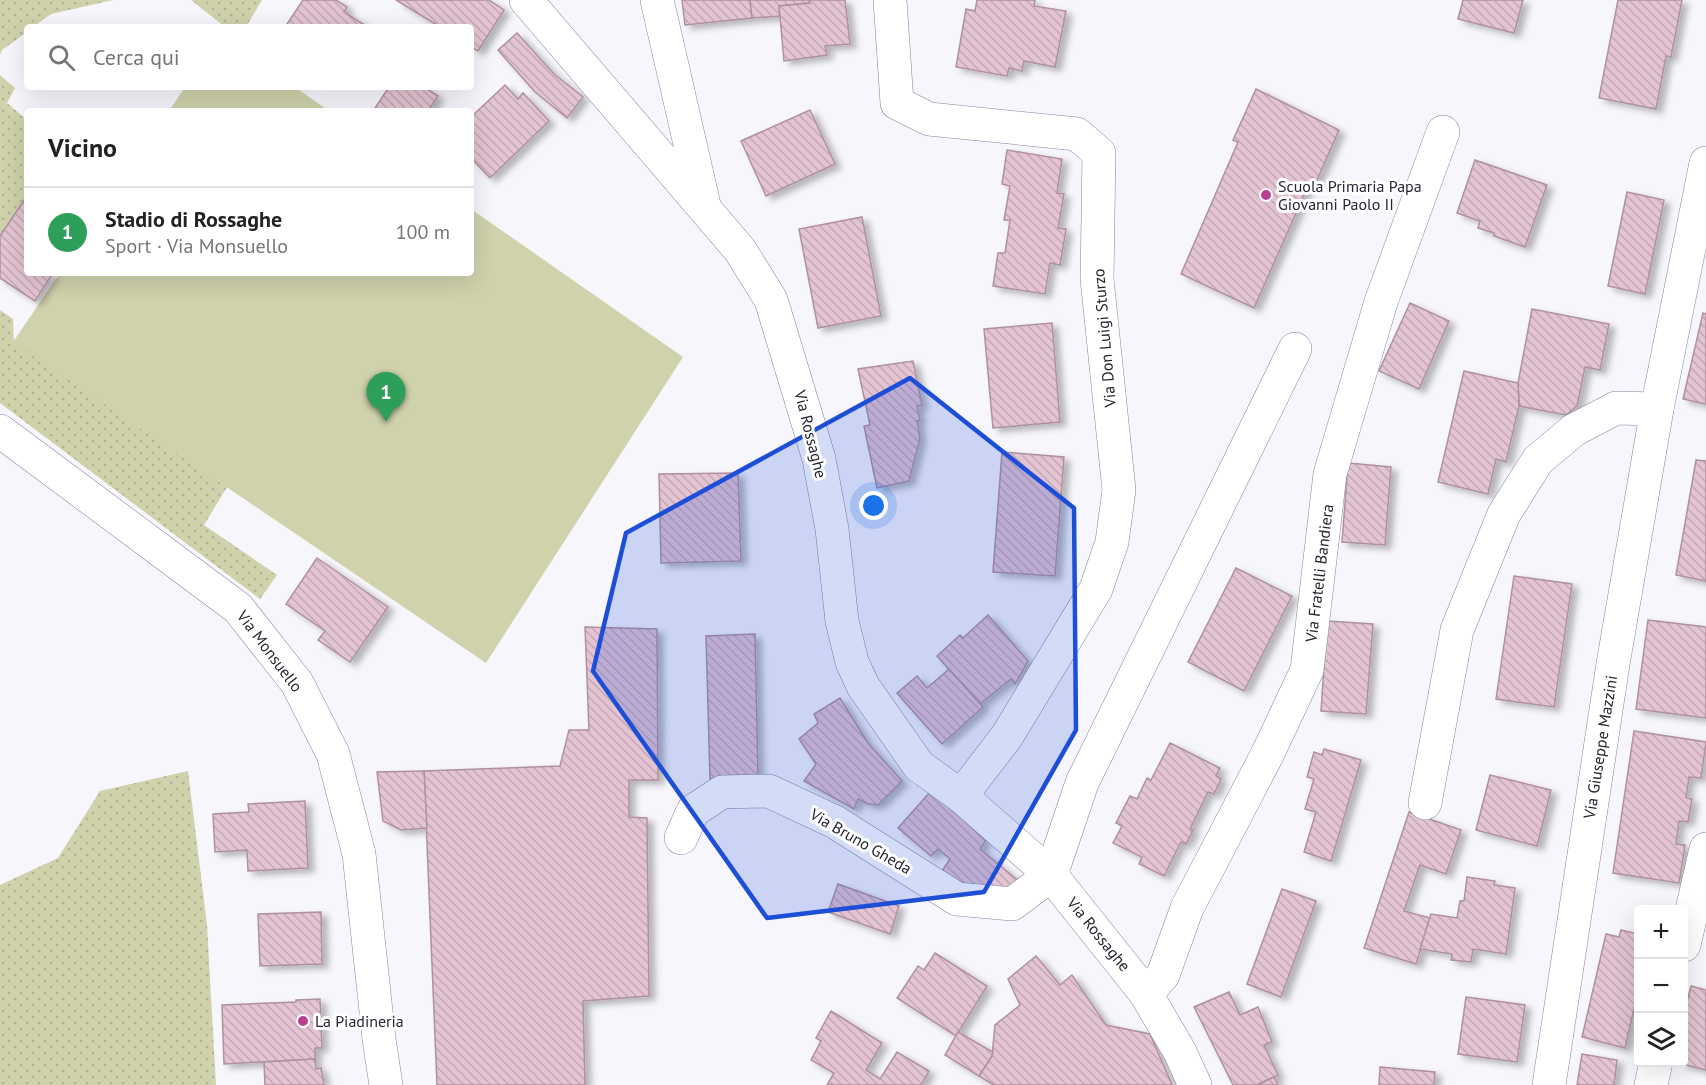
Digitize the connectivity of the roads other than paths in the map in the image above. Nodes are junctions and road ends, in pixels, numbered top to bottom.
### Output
1 (526, 0) edge
2 (657, 0) edge
3 (890, 0) edge
4 (1443, 132) dead end
5 (1706, 163) edge
6 (705, 210) junction
7 (1295, 349) dead end
8 (1657, 409) junction
9 (0, 431) edge
10 (961, 796) junction
11 (1425, 803) dead end
12 (681, 838) dead end
13 (1706, 849) edge
14 (1051, 875) junction
15 (1688, 924) edge
16 (1146, 993) junction
17 (1655, 1067) edge
18 (386, 1085) edge
19 (1195, 1085) edge
20 (1549, 1085) edge
21 (1651, 1085) edge

1 - 6 street, Via Rossaghe
2 - 6 street
3 - 10 street, Via Don Luigi Sturzo
4 - 16 street, Via Fratelli Bandiera
5 - 8 street, Via Giuseppe Mazzini
6 - 10 street, Via Rossaghe
7 - 14 street
8 - 11 street
8 - 20 street, Via Giuseppe Mazzini
9 - 18 street, Via Monsuello
10 - 14 street, Via Rossaghe
12 - 14 street, Via Bruno Gheda
13 - 15 street
14 - 16 street, Via Rossaghe
16 - 19 street, Via Rossaghe
17 - 21 street

